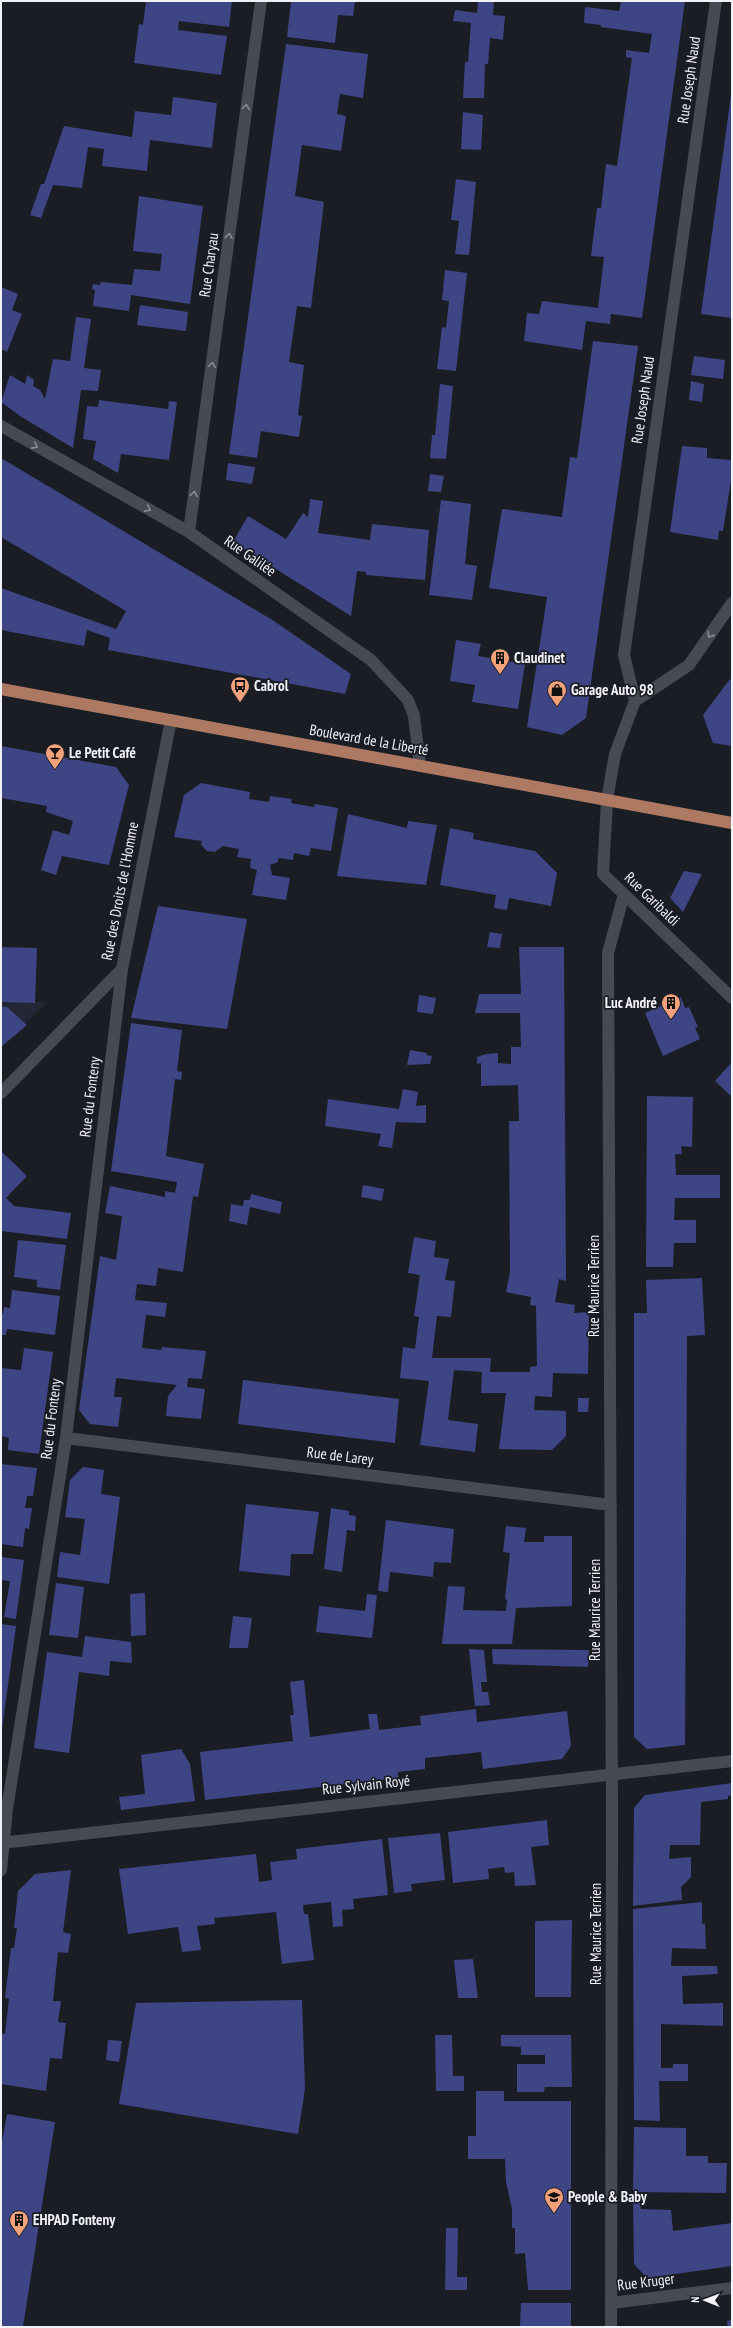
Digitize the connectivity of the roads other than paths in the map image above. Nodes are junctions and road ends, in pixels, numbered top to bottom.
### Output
1 (261, 1) edge
2 (716, 1) edge
3 (1, 426) edge
4 (189, 532) junction
5 (732, 603) edge
6 (1, 690) edge
7 (635, 701) junction
8 (171, 720) junction
9 (420, 766) junction
10 (607, 800) junction
11 (732, 823) edge
12 (624, 894) junction
13 (122, 969) junction
14 (732, 998) edge
15 (1, 1093) edge
16 (66, 1438) junction
17 (611, 1506) junction
18 (732, 1760) edge
19 (611, 1773) junction
20 (3, 1843) edge
21 (1, 1870) edge
22 (732, 2288) edge
23 (611, 2303) junction
24 (611, 2327) edge

4 -> 1 street, Rue Charyau
2 - 7 street, Rue Joseph Naud
3 -> 4 street, Rue Galilée
4 - 9 street, Rue Galilée
5 -> 7 street
6 - 8 main road, Boulevard de la Liberté
7 - 10 street
8 - 9 main road, Boulevard de la Liberté
8 - 13 street, Rue des Droits de l'Homme
9 - 10 main road, Boulevard de la Liberté
10 - 11 main road, Boulevard de la Liberté
10 - 12 street, Rue Garibaldi
12 - 14 street, Rue Garibaldi
12 - 17 street, Rue Maurice Terrien
13 - 15 street, Rue des Droits de l'Homme
13 - 16 street, Rue du Fonteny
16 - 17 street, Rue de Larey
16 - 20 street, Rue du Fonteny
17 - 19 street, Rue Maurice Terrien
18 - 19 street, Rue Sylvain Royé
19 - 20 street, Rue Sylvain Royé
19 - 23 street, Rue Maurice Terrien
20 - 21 street, Rue du Fonteny
22 - 23 street, Rue Kruger
23 - 24 street, Rue Maurice Terrien

